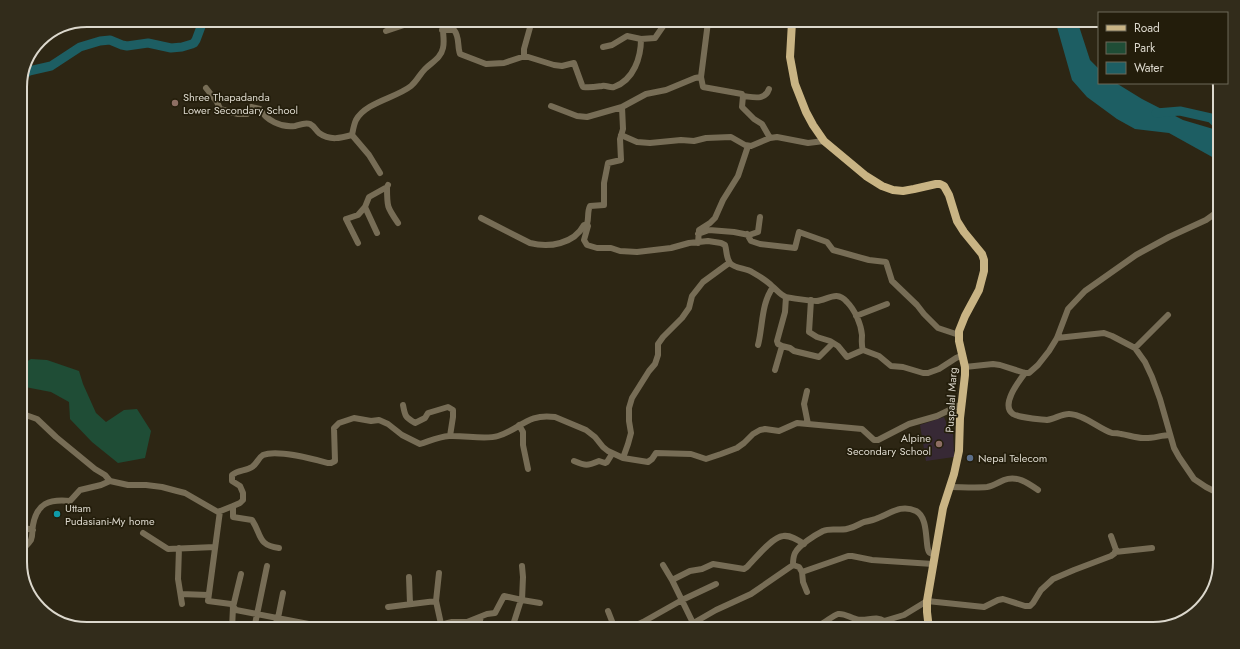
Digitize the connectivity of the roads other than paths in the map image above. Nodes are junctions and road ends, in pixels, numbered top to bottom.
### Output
1 (398, 27) edge
2 (443, 27) edge
3 (446, 27) edge
4 (530, 27) edge
5 (662, 27) edge
6 (707, 27) edge
7 (792, 27) edge
8 (386, 31) dead end
9 (641, 39) junction
10 (603, 47) dead end
11 (524, 56) junction
12 (701, 77) junction
13 (206, 88) dead end
14 (769, 89) dead end
15 (743, 96) junction
16 (551, 106) dead end
17 (622, 107) junction
18 (352, 135) junction
19 (621, 135) junction
20 (770, 138) junction
21 (824, 141) junction
22 (748, 146) junction
23 (380, 173) dead end
24 (365, 207) junction
25 (1213, 215) edge
26 (760, 217) dead end
27 (481, 218) dead end
28 (398, 223) dead end
29 (587, 224) junction
30 (377, 233) dead end
31 (698, 234) junction
32 (747, 234) junction
33 (358, 243) dead end
34 (698, 243) junction
35 (730, 263) junction
36 (773, 287) junction
37 (786, 297) junction
38 (811, 300) junction
39 (887, 304) dead end
40 (1168, 314) dead end
41 (856, 316) junction
42 (959, 335) junction
43 (1057, 338) junction
44 (833, 343) junction
45 (758, 345) dead end
46 (782, 346) junction
47 (1135, 348) junction
48 (863, 350) junction
49 (963, 356) junction
50 (965, 367) junction
51 (775, 370) dead end
52 (1025, 373) junction
53 (807, 391) dead end
54 (403, 404) dead end
55 (962, 404) junction
56 (27, 415) edge
57 (808, 424) junction
58 (518, 426) junction
59 (1170, 435) junction
60 (450, 436) junction
61 (612, 454) junction
62 (623, 458) junction
63 (574, 461) dead end
64 (528, 469) dead end
65 (110, 481) junction
66 (950, 487) junction
67 (1038, 490) dead end
68 (1213, 490) edge
69 (233, 506) junction
70 (220, 512) junction
71 (27, 529) edge
72 (33, 530) junction
73 (143, 533) dead end
74 (1111, 536) dead end
75 (804, 544) junction
76 (27, 545) edge
77 (215, 547) junction
78 (179, 548) junction
79 (279, 548) dead end
80 (1152, 548) dead end
81 (1115, 552) junction
82 (936, 554) junction
83 (934, 564) junction
84 (663, 565) dead end
85 (793, 565) junction
86 (267, 566) dead end
87 (522, 566) dead end
88 (802, 572) junction
89 (439, 573) dead end
90 (241, 574) dead end
91 (409, 576) dead end
92 (672, 580) junction
93 (716, 584) dead end
94 (283, 592) dead end
95 (807, 592) dead end
96 (181, 594) junction
97 (208, 596) junction
98 (521, 600) junction
99 (682, 600) junction
100 (436, 601) junction
101 (928, 602) junction
102 (540, 603) dead end
103 (182, 604) dead end
104 (410, 604) junction
105 (233, 607) junction
106 (388, 607) dead end
107 (608, 611) dead end
108 (257, 614) junction
109 (481, 617) junction
110 (278, 618) junction
111 (856, 620) joint
112 (232, 622) edge
113 (255, 622) edge
114 (277, 622) edge
115 (288, 622) edge
116 (441, 622) edge
117 (452, 622) edge
118 (480, 622) edge
119 (514, 622) dead end
120 (612, 622) edge
121 (643, 622) edge
122 (693, 622) edge
123 (695, 622) edge
124 (825, 622) edge
125 (928, 622) edge

1 - 8 street
2 - 18 street
3 - 11 street
4 - 11 street
5 - 9 street
6 - 12 street
7 - 21 main road, Puspalal Marg
9 - 10 street
9 - 11 street
12 - 15 street
12 - 17 street
13 - 18 street
14 - 15 street
15 - 20 street
16 - 17 street
17 - 19 street
18 - 23 street
19 - 22 street
19 - 29 street
20 - 21 street
20 - 22 street
21 - 42 main road, Puspalal Marg
22 - 31 street
24 - 28 street
24 - 30 street
24 - 33 street
25 - 43 street
26 - 32 street
27 - 29 street
29 - 34 street
31 - 32 street
31 - 34 street
32 - 42 street
34 - 35 street
35 - 36 street
35 - 62 street
36 - 37 street
36 - 45 street
37 - 38 street
37 - 46 street
38 - 41 street
38 - 44 street
39 - 41 street
40 - 47 street
41 - 48 street
42 - 49 main road, Puspalal Marg
43 - 47 street
43 - 52 street
44 - 46 street
44 - 48 street
46 - 51 street
47 - 59 street
48 - 49 street
49 - 50 main road, Puspalal Marg
50 - 52 street
50 - 55 main road, Puspalal Marg
52 - 59 street
53 - 57 street
54 - 60 street
55 - 57 street
55 - 66 main road, Puspalal Marg
56 - 65 street
57 - 62 street
58 - 60 street
58 - 61 street
58 - 64 street
59 - 68 street
60 - 69 street
61 - 62 street
61 - 63 street
65 - 70 street
65 - 72 street
66 - 67 street
66 - 82 main road, Puspalal Marg
69 - 70 street
69 - 79 street
70 - 77 street
71 - 72 street
72 - 76 street
73 - 78 street
74 - 81 street
75 - 82 street
75 - 85 street
75 - 92 street
77 - 78 street
77 - 97 street
78 - 96 street
80 - 81 street
81 - 101 street
82 - 83 main road, Puspalal Marg
83 - 88 street
83 - 101 main road, Puspalal Marg
84 - 92 street
85 - 88 street
85 - 123 street
86 - 108 street
87 - 98 street
88 - 95 street
89 - 100 street
90 - 105 street
91 - 104 street
92 - 99 street
93 - 99 street
94 - 110 street
96 - 97 street
96 - 103 street
97 - 105 street
98 - 102 street
98 - 109 street
98 - 119 street
99 - 121 street
99 - 122 street
100 - 104 street
100 - 116 street
101 - 111 street
101 - 125 main road, Puspalal Marg
104 - 106 street
105 - 108 street
105 - 112 street
107 - 120 street
108 - 110 street
108 - 113 street
109 - 117 street
109 - 118 street
110 - 114 street
110 - 115 street
111 - 124 street

